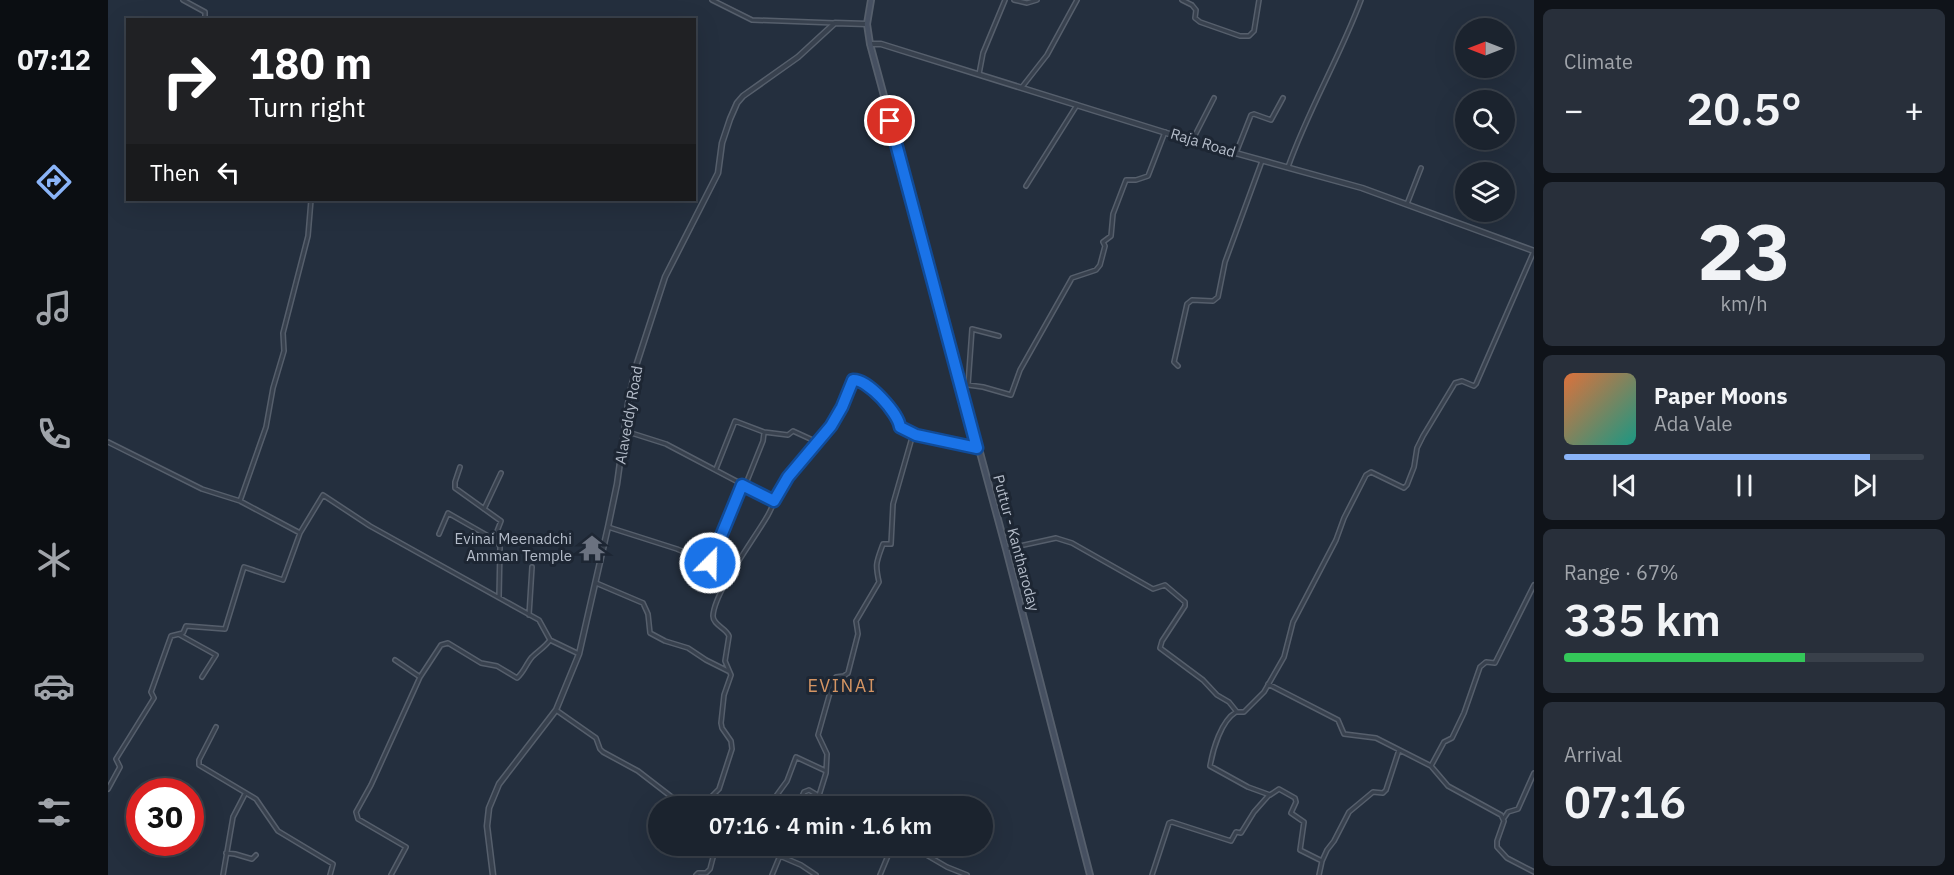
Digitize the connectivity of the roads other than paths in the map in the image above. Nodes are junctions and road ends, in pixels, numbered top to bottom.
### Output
1 (183, 0) edge
2 (712, 0) edge
3 (872, 0) edge
4 (1005, 0) edge
5 (1014, 0) edge
6 (1037, 0) edge
7 (1077, 0) edge
8 (1182, 0) edge
9 (1259, 0) edge
10 (1361, 0) edge
11 (205, 18) edge
12 (835, 23) junction
13 (867, 24) junction
14 (870, 44) junction
15 (979, 74) junction
16 (1022, 87) junction
17 (1214, 98) dead end
18 (1283, 98) dead end
19 (1077, 105) junction
20 (1165, 132) junction
21 (1192, 141) junction
22 (1236, 153) junction
23 (1262, 160) junction
24 (1288, 167) junction
25 (1421, 168) dead end
26 (1026, 186) dead end
27 (311, 201) edge
28 (1407, 204) junction
29 (1534, 251) edge
30 (999, 336) dead end
31 (1179, 366) dead end
32 (960, 384) junction
33 (968, 385) junction
34 (624, 431) junction
35 (764, 433) dead end
36 (913, 434) junction
37 (108, 442) edge
38 (817, 442) junction
39 (977, 448) junction
40 (460, 467) dead end
41 (716, 469) junction
42 (501, 473) dead end
43 (744, 486) junction
44 (240, 501) junction
45 (774, 501) junction
46 (484, 509) junction
47 (609, 527) junction
48 (300, 533) junction
49 (439, 534) dead end
50 (494, 539) junction
51 (1006, 549) junction
52 (710, 563) junction
53 (531, 567) dead end
54 (704, 577) dead end
55 (596, 583) junction
56 (1534, 585) edge
57 (500, 598) junction
58 (530, 615) junction
59 (179, 634) junction
60 (550, 640) junction
61 (579, 654) junction
62 (394, 660) dead end
63 (731, 672) junction
64 (420, 676) junction
65 (202, 677) dead end
66 (1268, 684) junction
67 (556, 710) junction
68 (1237, 712) junction
69 (216, 727) dead end
70 (1399, 750) junction
71 (1431, 766) junction
72 (826, 771) junction
73 (1534, 772) edge
74 (108, 789) edge
75 (245, 794) junction
76 (1269, 795) junction
77 (670, 796) edge
78 (712, 796) edge
79 (776, 796) edge
80 (802, 796) edge
81 (819, 796) joint
82 (1504, 818) junction
83 (226, 853) junction
84 (256, 855) dead end
85 (713, 856) edge
86 (780, 856) joint
87 (888, 856) edge
88 (928, 856) edge
89 (1322, 861) junction
90 (1534, 872) edge
91 (223, 875) edge
92 (330, 875) edge
93 (390, 875) edge
94 (493, 875) edge
95 (696, 875) edge
96 (772, 875) edge
97 (816, 875) edge
98 (880, 875) edge
99 (967, 875) edge
100 (1090, 875) edge
101 (1152, 875) edge
102 (1319, 875) edge

1 - 11 street
2 - 12 street
3 - 13 main road
4 - 15 street
5 - 6 street
7 - 16 street
8 - 9 street
10 - 24 street
12 - 13 street
12 - 34 street, Alaveddy Road
13 - 14 main road, Puttur - Kantharoday
14 - 15 street, Raja Road
14 - 32 main road, Puttur - Kantharoday
15 - 16 street, Raja Road
16 - 19 street, Raja Road
17 - 21 street
18 - 22 street
19 - 20 street, Raja Road
19 - 26 street
20 - 21 street, Raja Road
20 - 33 street
21 - 22 street, Raja Road
22 - 23 street, Raja Road
23 - 24 street, Raja Road
23 - 31 street
24 - 28 street, Raja Road
25 - 28 street
27 - 44 street
28 - 29 street, Raja Road
29 - 66 street
30 - 33 street
32 - 33 street
32 - 39 main road, Puttur - Kantharoday
34 - 41 street
34 - 47 street, Alaveddy Road
35 - 43 street
36 - 38 street
36 - 39 street
36 - 72 street
37 - 44 street
38 - 41 street
38 - 45 street
39 - 51 main road, Puttur - Kantharoday
40 - 46 street
41 - 43 street
42 - 46 street
43 - 45 street
43 - 52 street
44 - 48 street
45 - 63 street
46 - 50 street
47 - 52 street
47 - 55 street, Alaveddy Road
48 - 57 street
48 - 59 street
49 - 50 street
50 - 57 street
51 - 68 street
51 - 100 main road, Puttur - Kantharoday
52 - 54 street
53 - 58 street
55 - 61 street, Alaveddy Road
55 - 63 street
56 - 71 street
57 - 58 street
58 - 60 street
59 - 65 street
59 - 74 street
60 - 61 street
60 - 64 street
61 - 67 street, Alaveddy Road
62 - 64 street
63 - 78 street
64 - 93 street
66 - 68 street
66 - 70 street
67 - 77 street
67 - 94 street, Alaveddy Road
68 - 76 street
69 - 75 street
70 - 71 street
70 - 89 street
71 - 82 street
72 - 79 street
72 - 81 street
73 - 82 street
75 - 83 street
75 - 92 street
76 - 89 street
76 - 101 street
80 - 81 street
82 - 90 street
83 - 84 street
83 - 91 street
85 - 95 street
86 - 96 street
86 - 97 street
87 - 98 street
88 - 99 street
89 - 102 street

